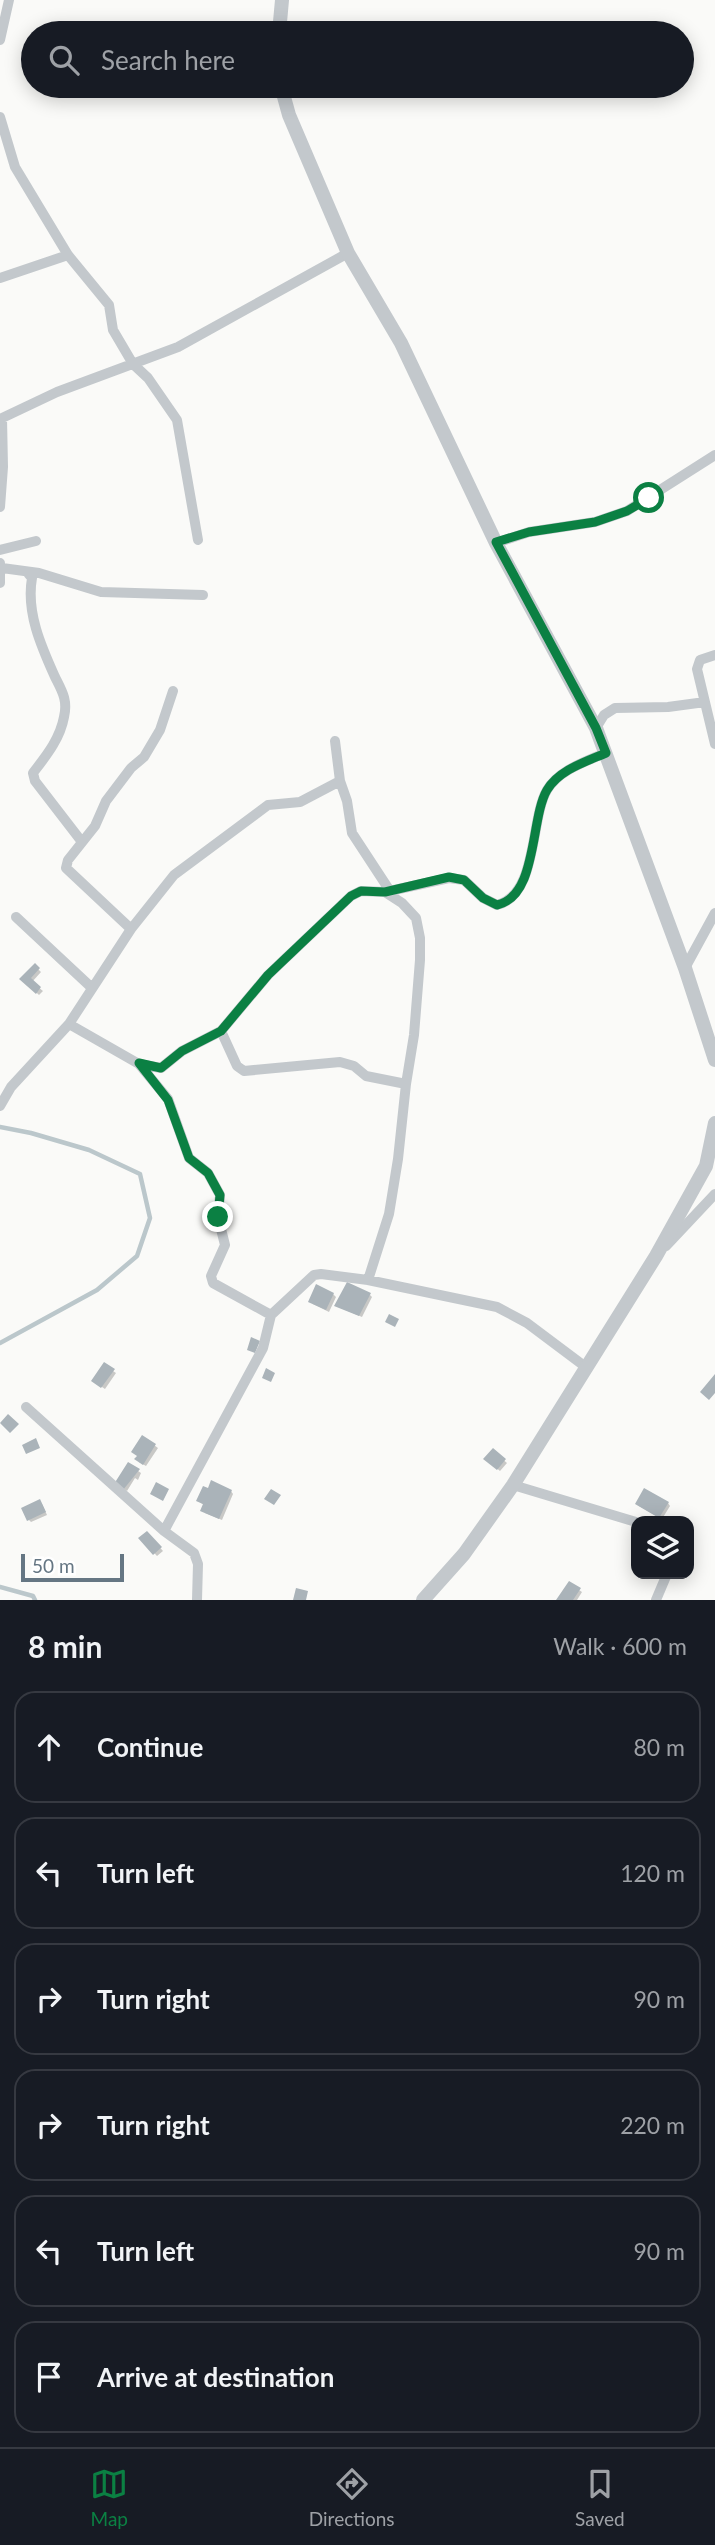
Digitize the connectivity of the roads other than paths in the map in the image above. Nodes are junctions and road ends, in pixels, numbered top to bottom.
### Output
1 (9, 0) edge
2 (282, 0) edge
3 (280, 21) edge
4 (0, 40) edge
5 (284, 98) edge
6 (0, 117) edge
7 (348, 253) junction
8 (68, 255) junction
9 (0, 278) edge
10 (133, 363) junction
11 (1, 418) edge
12 (715, 455) edge
13 (0, 507) edge
14 (198, 540) dead end
15 (36, 541) dead end
16 (496, 542) junction
17 (0, 551) edge
18 (1, 565) edge
19 (27, 572) junction
20 (0, 583) edge
21 (203, 594) dead end
22 (715, 655) edge
23 (173, 691) dead end
24 (705, 702) junction
25 (596, 728) junction
26 (335, 741) dead end
27 (715, 744) edge
28 (606, 753) junction
29 (340, 781) junction
30 (82, 842) junction
31 (413, 884) junction
32 (388, 891) junction
33 (402, 902) junction
34 (715, 913) edge
35 (16, 917) dead end
36 (131, 929) junction
37 (685, 968) junction
38 (92, 988) junction
39 (69, 1024) junction
40 (221, 1031) junction
41 (715, 1060) edge
42 (139, 1063) junction
43 (406, 1084) junction
44 (0, 1106) edge
45 (715, 1123) edge
46 (715, 1194) edge
47 (656, 1256) junction
48 (368, 1280) junction
49 (271, 1315) junction
50 (587, 1368) junction
51 (26, 1407) dead end
52 (513, 1485) junction
53 (631, 1520) edge
54 (164, 1531) junction
55 (665, 1579) edge
56 (197, 1600) edge
57 (423, 1600) edge
58 (656, 1600) edge

1 - 4 street
2 - 3 street
5 - 7 street
6 - 8 street
7 - 10 street
7 - 16 street
8 - 9 street
8 - 10 street
10 - 11 street
10 - 14 street
11 - 13 street
12 - 16 street
15 - 17 street
16 - 25 street
18 - 19 street
18 - 20 street
19 - 21 street
19 - 30 street
22 - 24 street
23 - 30 street
24 - 25 street
24 - 27 street
25 - 28 street
26 - 29 street
28 - 31 street
28 - 37 street
29 - 32 street
29 - 36 street
30 - 36 street
31 - 32 street
31 - 33 street
32 - 33 street
32 - 40 street
33 - 43 street
34 - 37 street
35 - 38 street
36 - 38 street
37 - 41 street
38 - 39 street
39 - 42 street
39 - 44 street
40 - 42 street
40 - 43 street
42 - 49 street
43 - 48 street
45 - 47 street
46 - 47 street
47 - 50 street
48 - 49 street
48 - 50 street
49 - 54 street
50 - 52 street
51 - 54 street
52 - 53 street
52 - 57 street
54 - 56 street
55 - 58 street

